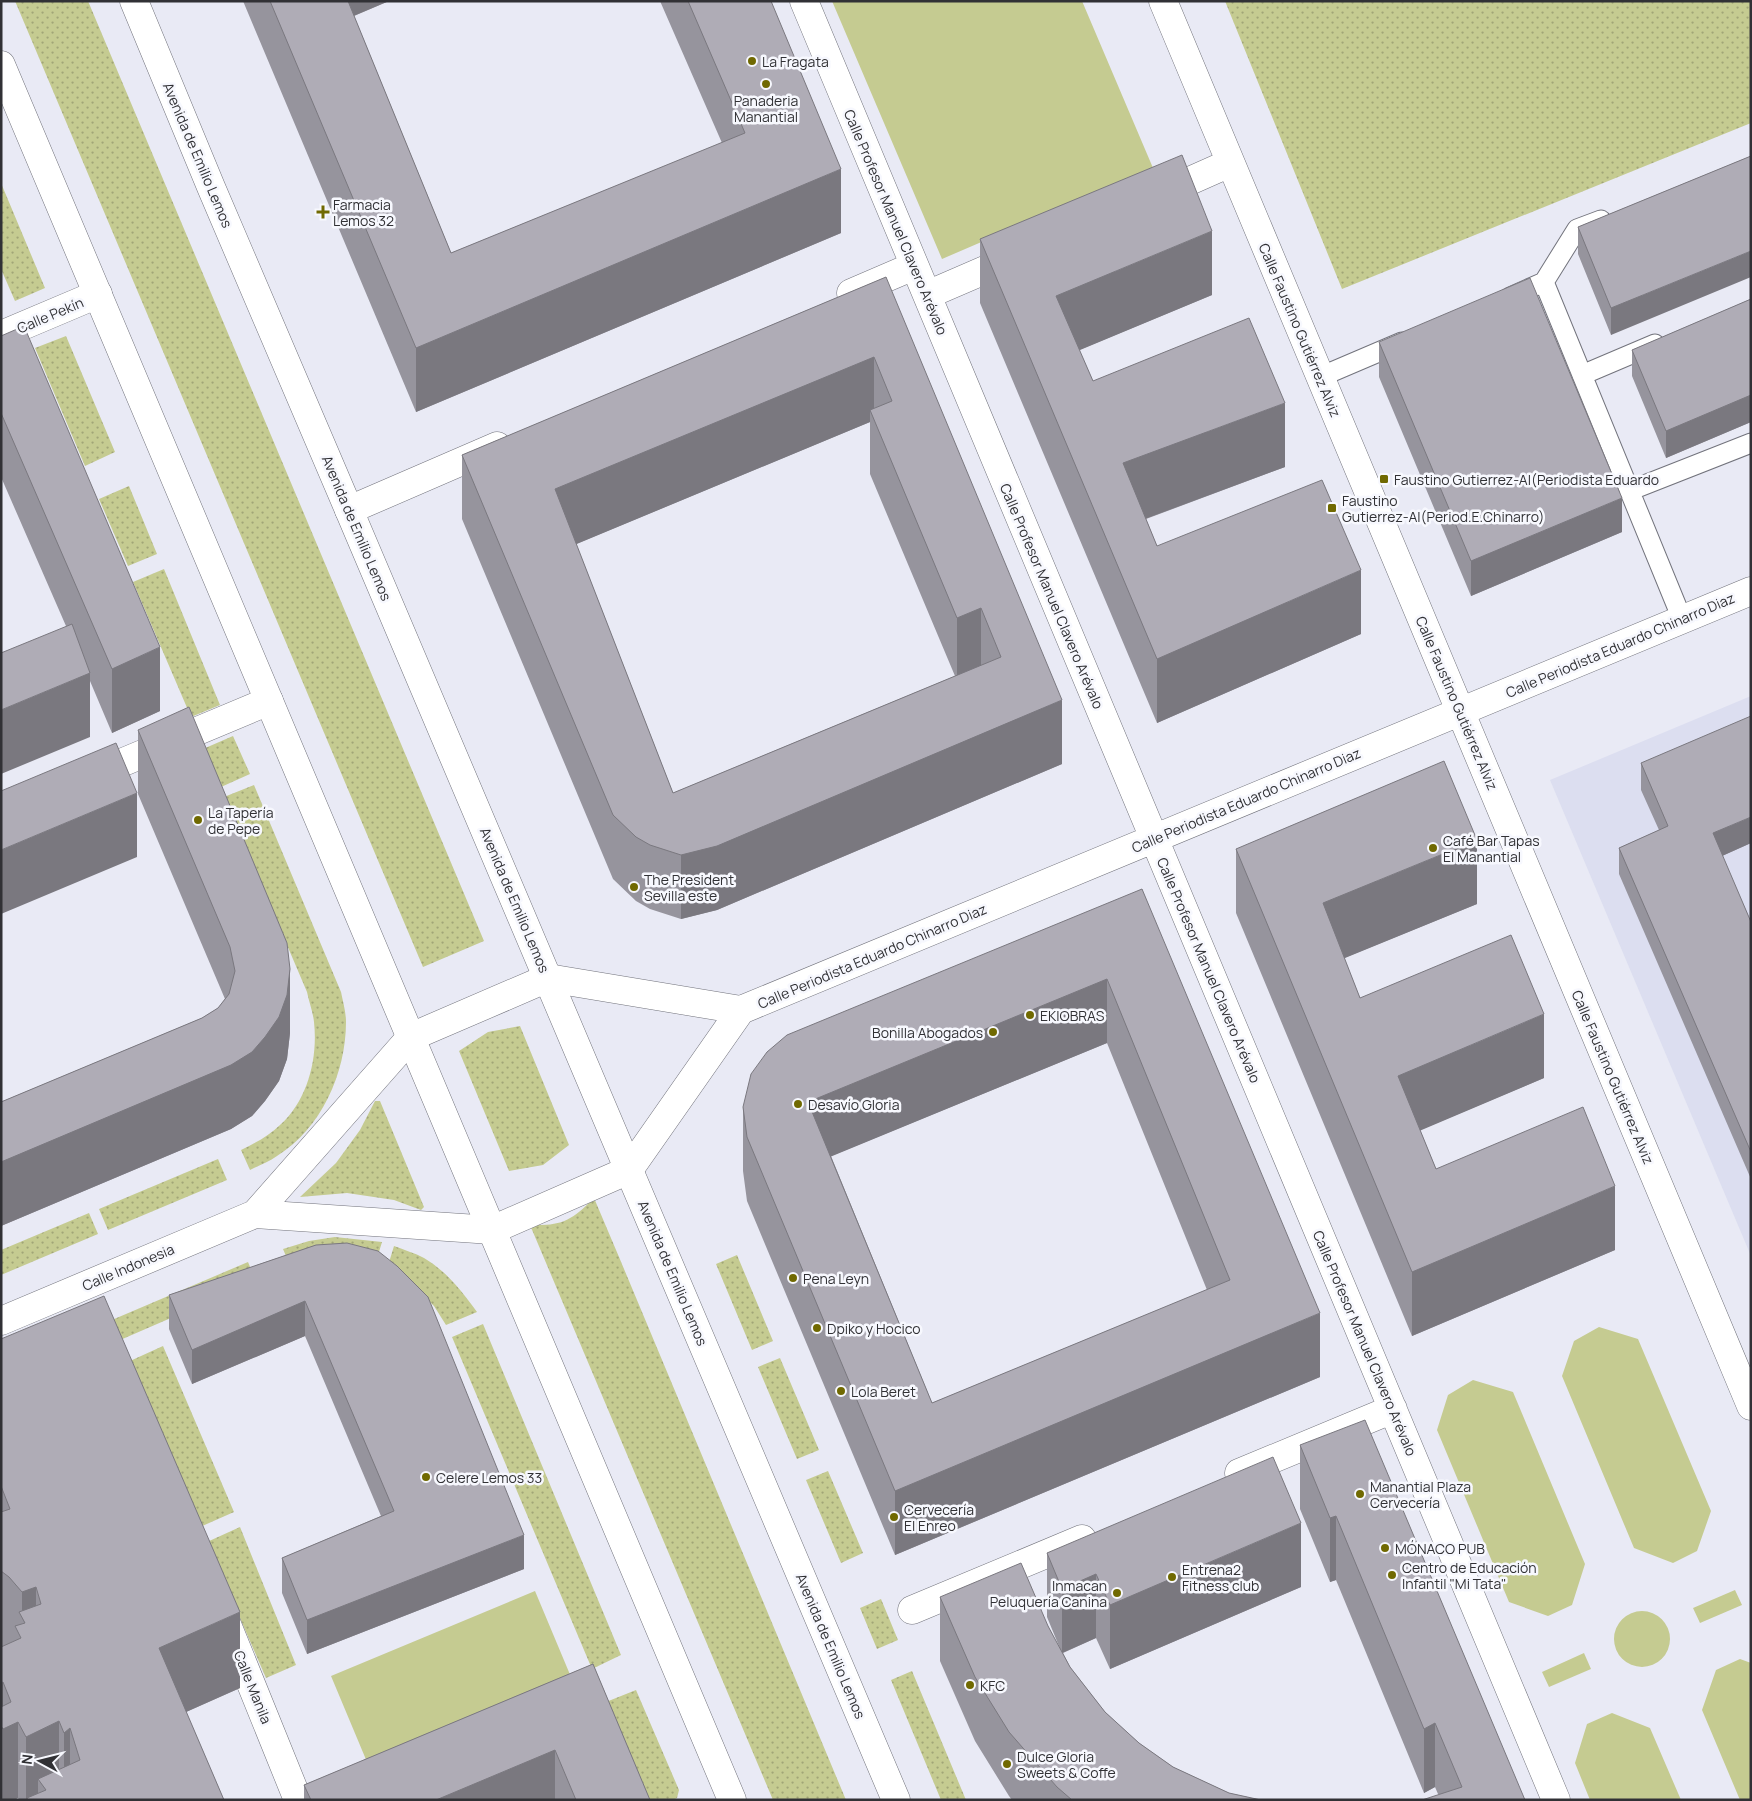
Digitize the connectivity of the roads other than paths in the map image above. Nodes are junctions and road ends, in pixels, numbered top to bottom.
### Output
1 (134, 1) edge
2 (804, 1) edge
3 (1163, 1) edge
4 (1, 65) edge
5 (1230, 163) junction
6 (1132, 206) edge
7 (1614, 215) edge
8 (1034, 248) edge
9 (914, 266) junction
10 (1544, 282) junction
11 (98, 294) junction
12 (927, 295) junction
13 (1498, 302) edge
14 (827, 304) edge
15 (1, 335) edge
16 (1416, 336) edge
17 (1671, 337) edge
18 (1582, 375) junction
19 (1320, 376) junction
20 (524, 434) edge
21 (1751, 443) edge
22 (1629, 491) junction
23 (349, 510) junction
24 (1751, 590) edge
25 (1682, 620) junction
26 (269, 701) junction
27 (1460, 712) junction
28 (64, 788) edge
29 (1154, 838) junction
30 (548, 978) junction
31 (741, 1010) junction
32 (411, 1037) junction
33 (629, 1170) junction
34 (255, 1214) junction
35 (492, 1230) junction
36 (1, 1321) edge
37 (1751, 1406) edge
38 (1393, 1409) junction
39 (1220, 1481) edge
40 (1103, 1530) edge
41 (217, 1601) edge
42 (912, 1610) dead end
43 (298, 1800) edge
44 (732, 1800) edge
45 (896, 1800) edge
46 (1556, 1800) edge

1 - 23 street, Avenida de Emilio Lemos
2 - 9 street, Calle Profesor Manuel Clavero Arévalo
3 - 5 street, Calle Faustino Gutiérrez Alviz
4 - 11 street
5 - 6 street
5 - 19 street, Calle Faustino Gutiérrez Alviz
7 - 10 lane
8 - 12 street
9 - 12 street, Calle Profesor Manuel Clavero Arévalo
9 - 14 street
10 - 13 lane
10 - 18 lane
11 - 15 street, Calle Pekín
11 - 26 street
12 - 29 street, Calle Profesor Manuel Clavero Arévalo
16 - 19 lane
17 - 18 lane
18 - 22 lane
19 - 27 street, Calle Faustino Gutiérrez Alviz
20 - 23 street
21 - 22 lane
22 - 25 lane
23 - 30 street, Avenida de Emilio Lemos
24 - 25 street, Calle Periodista Eduardo Chinarro Diaz
25 - 27 street, Calle Periodista Eduardo Chinarro Diaz
26 - 28 street
26 - 32 street
27 - 29 street, Calle Periodista Eduardo Chinarro Diaz
27 - 37 street, Calle Faustino Gutiérrez Alviz
29 - 31 street, Calle Periodista Eduardo Chinarro Diaz
29 - 38 street, Calle Profesor Manuel Clavero Arévalo
30 - 31 street
30 - 32 street
30 - 33 street, Avenida de Emilio Lemos
31 - 33 street
32 - 34 street
32 - 35 street
33 - 35 street
33 - 45 street, Avenida de Emilio Lemos
34 - 35 street
34 - 36 street, Calle Indonesia
35 - 44 street
38 - 39 street
38 - 46 street, Calle Profesor Manuel Clavero Arévalo
40 - 42 street
41 - 43 street, Calle Manila

